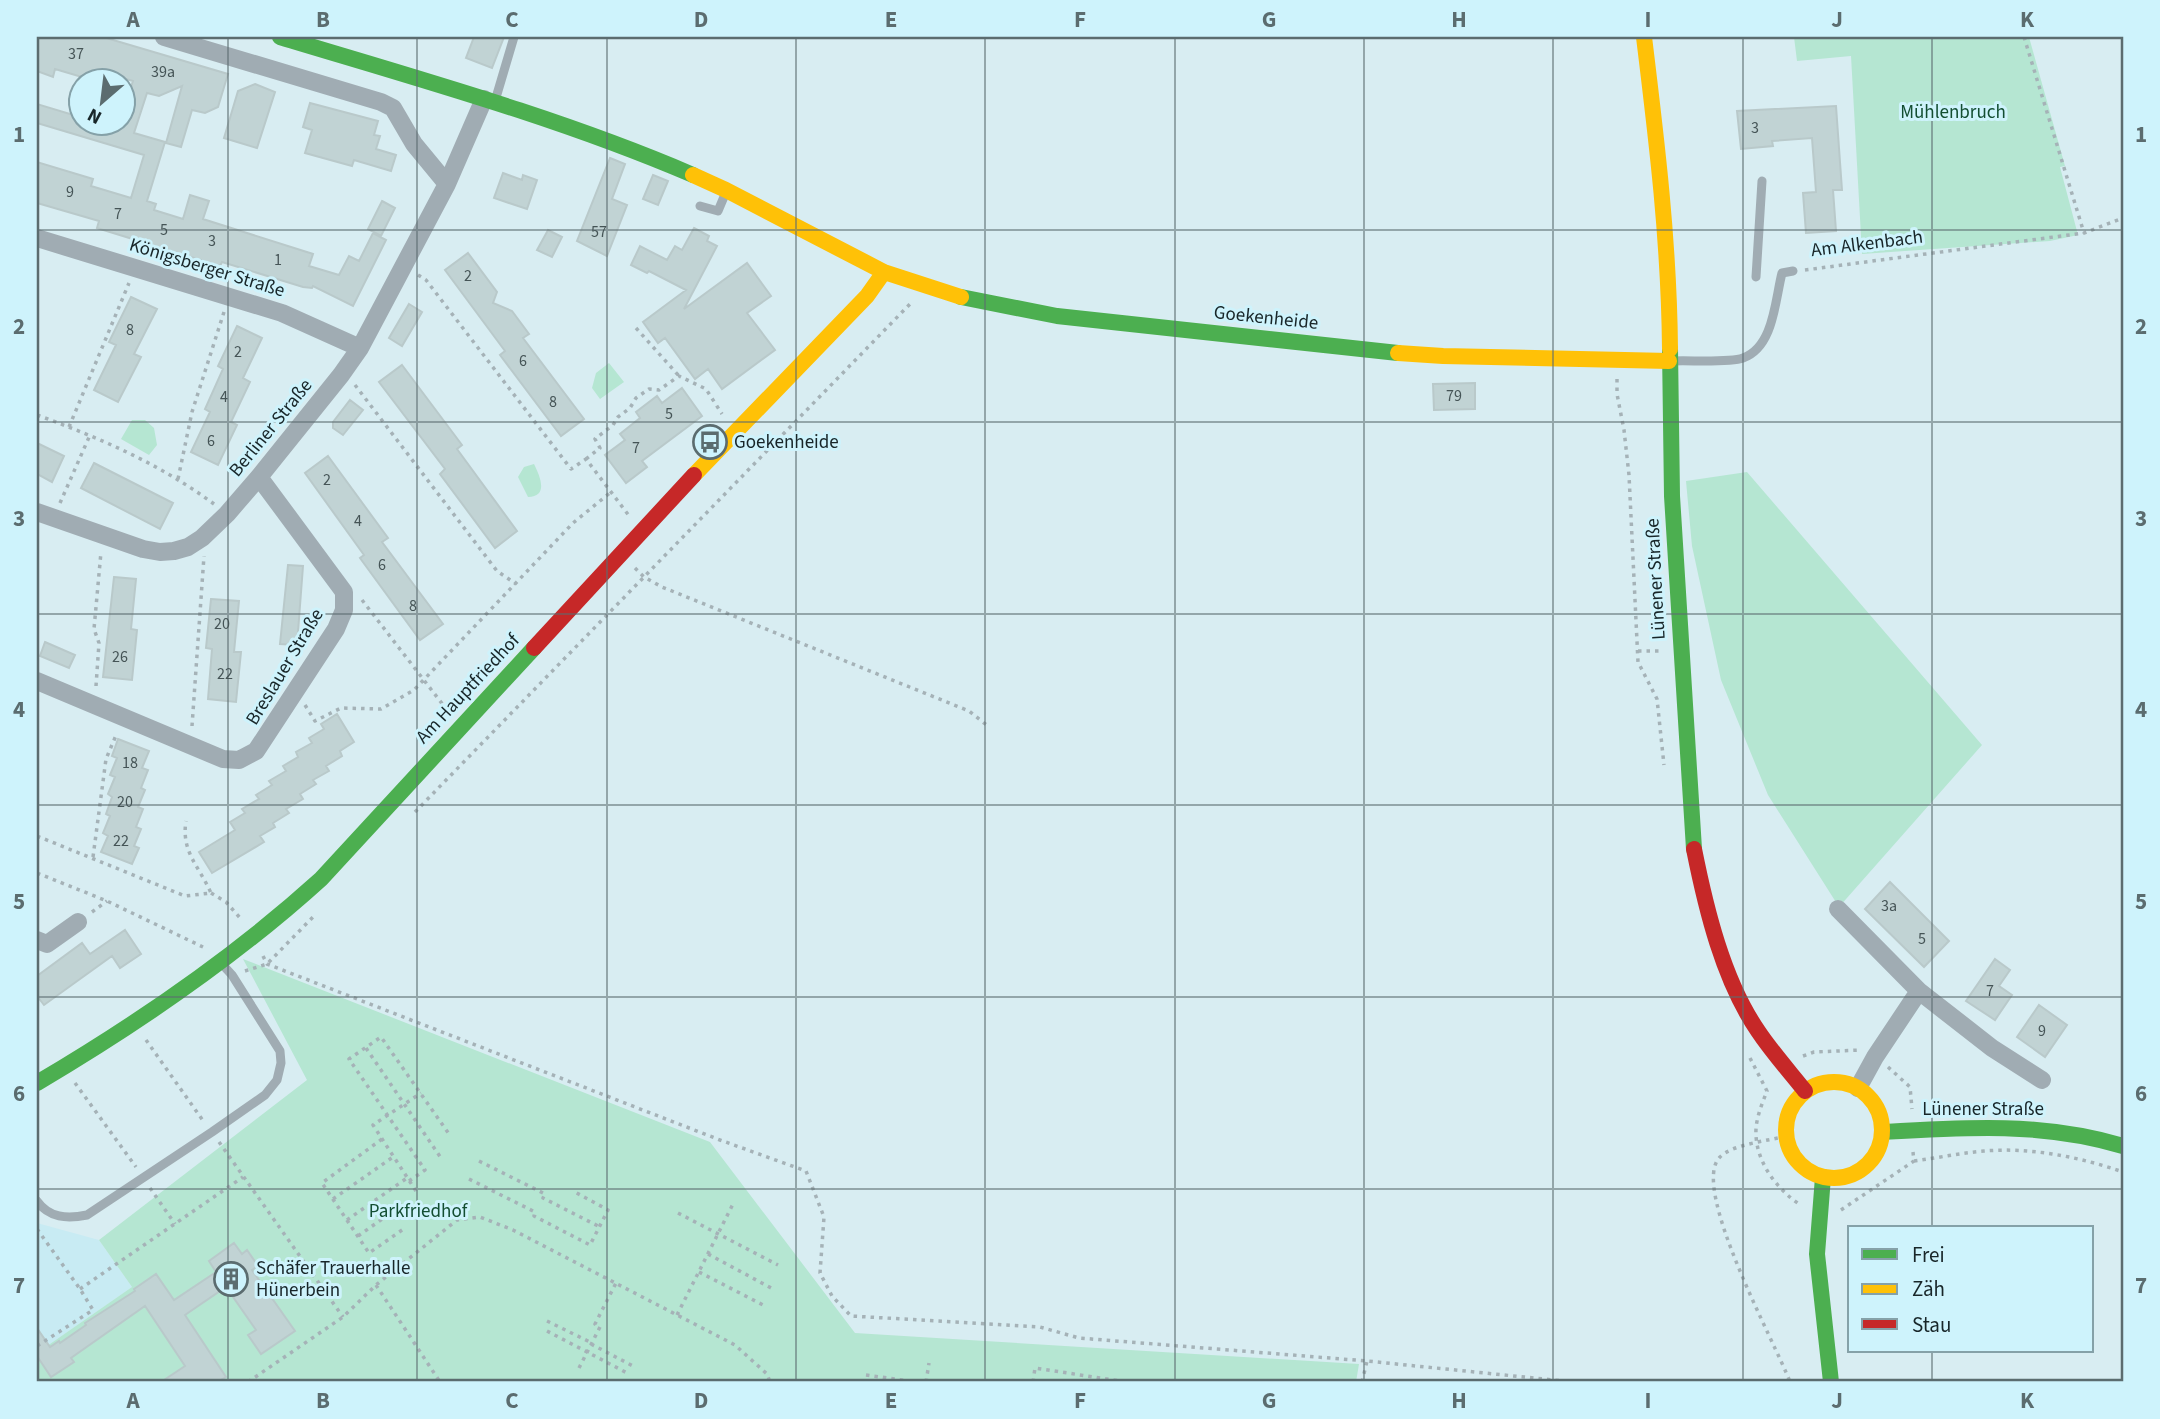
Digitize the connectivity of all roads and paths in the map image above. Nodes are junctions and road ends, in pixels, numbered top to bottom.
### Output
1 (164, 37) edge
2 (280, 37) edge
3 (514, 37) edge
4 (1644, 37) edge
5 (2024, 37) edge
6 (489, 101) junction
7 (1762, 181) dead end
8 (447, 184) junction
9 (726, 190) junction
10 (700, 206) dead end
11 (2123, 218) edge
12 (2084, 233) junction
13 (37, 238) edge
14 (404, 266) junction
15 (135, 268) junction
16 (1793, 271) joint
17 (884, 272) junction
18 (1756, 277) dead end
19 (924, 286) junction
20 (229, 296) junction
21 (636, 328) dead end
22 (360, 348) junction
23 (1669, 361) junction
24 (341, 375) junction
25 (679, 376) junction
26 (37, 415) edge
27 (69, 427) junction
28 (734, 434) junction
29 (90, 435) junction
30 (586, 459) junction
31 (259, 477) junction
32 (178, 479) junction
33 (611, 492) junction
34 (227, 514) junction
35 (45, 515) edge
36 (642, 532) junction
37 (102, 536) junction
38 (202, 538) junction
39 (644, 577) junction
40 (516, 584) junction
41 (344, 592) junction
42 (423, 680) junction
43 (37, 681) edge
44 (295, 694) junction
45 (95, 706) junction
46 (123, 718) junction
47 (461, 727) junction
48 (989, 727) dead end
49 (190, 746) junction
50 (412, 815) dead end
51 (186, 821) dead end
52 (37, 836) edge
53 (93, 857) junction
54 (37, 873) edge
55 (211, 893) junction
56 (1838, 909) dead end
57 (318, 913) dead end
58 (78, 922) dead end
59 (253, 939) junction
60 (37, 940) edge
61 (220, 962) junction
62 (267, 964) junction
63 (232, 975) junction
64 (1919, 991) junction
65 (133, 1021) junction
66 (366, 1048) junction
67 (1875, 1057) junction
68 (63, 1068) junction
69 (1787, 1068) junction
70 (2042, 1080) dead end
71 (37, 1083) edge
72 (1858, 1088) junction
73 (1805, 1091) junction
74 (421, 1093) junction
75 (405, 1104) junction
76 (387, 1115) junction
77 (1912, 1130) junction
78 (212, 1132) junction
79 (1883, 1132) junction
80 (449, 1134) dead end
81 (1786, 1136) junction
82 (382, 1139) junction
83 (1757, 1143) junction
84 (2123, 1146) edge
85 (393, 1157) junction
86 (441, 1158) dead end
87 (478, 1161) dead end
88 (1914, 1161) junction
89 (2123, 1171) edge
90 (243, 1177) junction
91 (1823, 1177) junction
92 (144, 1178) junction
93 (408, 1179) junction
94 (469, 1179) dead end
95 (416, 1191) dead end
96 (575, 1192) dead end
97 (333, 1199) junction
98 (37, 1201) edge
99 (734, 1202) dead end
100 (405, 1203) dead end
101 (1819, 1208) junction
102 (678, 1213) dead end
103 (347, 1220) junction
104 (175, 1224) junction
105 (600, 1227) junction
106 (405, 1228) dead end
107 (37, 1229) edge
108 (718, 1234) junction
109 (358, 1236) junction
110 (708, 1254) junction
111 (778, 1265) dead end
112 (699, 1272) junction
113 (616, 1283) junction
114 (376, 1285) junction
115 (80, 1289) junction
116 (773, 1289) dead end
117 (765, 1306) dead end
118 (677, 1315) junction
119 (343, 1317) junction
120 (547, 1321) dead end
121 (547, 1331) dead end
122 (592, 1344) junction
123 (37, 1346) edge
124 (587, 1352) junction
125 (1367, 1361) junction
126 (929, 1363) dead end
127 (633, 1366) dead end
128 (579, 1368) dead end
129 (629, 1374) dead end
130 (866, 1375) dead end
131 (1102, 1380) edge
132 (248, 1382) edge
133 (440, 1382) edge
134 (770, 1382) edge
135 (916, 1382) edge
136 (926, 1382) edge
137 (1032, 1382) edge
138 (1126, 1382) edge
139 (1362, 1382) edge
140 (1573, 1382) edge
141 (1790, 1382) edge
142 (1831, 1382) edge

1 - 8 street
2 - 6 main road, Goekenheide
3 - 6 lane
4 - 23 main road, Lünener Straße
5 - 12 path
6 - 8 street, Berliner Straße
6 - 9 main road, Goekenheide
7 - 18 lane
8 - 14 street, Berliner Straße
9 - 10 lane
9 - 17 main road, Goekenheide
11 - 12 path, Am Alkenbach
12 - 16 path, Am Alkenbach
13 - 15 street, Königsberger Straße
14 - 22 street, Berliner Straße
14 - 30 path
15 - 20 street, Königsberger Straße
15 - 27 path
16 - 23 lane, Am Alkenbach
17 - 19 main road, Goekenheide
17 - 28 main road, Am Hauptfriedhof
19 - 23 main road, Goekenheide
19 - 39 path
20 - 22 street, Königsberger Straße
20 - 32 path
21 - 25 path
22 - 24 street, Berliner Straße
23 - 69 main road, Lünener Straße
24 - 31 street, Berliner Straße
24 - 40 path
25 - 28 path
25 - 30 path
26 - 27 path
27 - 29 path
28 - 36 main road, Am Hauptfriedhof
29 - 32 path
29 - 35 path
30 - 33 path
31 - 34 street, Berliner Straße
31 - 41 street, Breslauer Straße
32 - 34 path
33 - 36 path
33 - 40 path
34 - 38 street, Berliner Straße
35 - 37 street, Berliner Straße
36 - 47 main road, Am Hauptfriedhof
37 - 38 street, Berliner Straße
37 - 45 path
38 - 49 path
39 - 48 path
39 - 50 path
40 - 42 path
41 - 42 path
41 - 44 street, Breslauer Straße
42 - 44 path
42 - 47 path
43 - 45 street, Breslauer Straße
44 - 49 street, Breslauer Straße
45 - 46 street, Breslauer Straße
46 - 49 street, Breslauer Straße
46 - 53 path
47 - 59 main road, Am Hauptfriedhof
51 - 55 path
52 - 53 path
53 - 55 path
54 - 61 path
55 - 59 path
56 - 64 street, Lünener Straße
57 - 62 path
58 - 60 street
59 - 61 main road, Am Hauptfriedhof
61 - 63 lane
61 - 65 main road, Am Hauptfriedhof
62 - 63 path
62 - 125 path
63 - 78 lane
64 - 67 street
64 - 70 street, Lünener Straße
65 - 68 main road, Am Hauptfriedhof
65 - 78 path
66 - 74 path
66 - 75 path
66 - 76 path
67 - 69 path
67 - 72 street
67 - 77 path
68 - 71 main road, Am Hauptfriedhof
68 - 92 path
69 - 73 main road, Lünener Straße
69 - 83 path
72 - 73 main road
72 - 79 main road
73 - 81 main road
74 - 75 path
74 - 80 path
75 - 76 path
75 - 86 path
76 - 82 path
76 - 93 path
77 - 79 main road, Lünener Straße
77 - 84 main road, Lünener Straße
77 - 88 path
78 - 90 path
78 - 92 lane
79 - 91 main road
81 - 83 path
81 - 91 main road
82 - 85 path
82 - 97 path
83 - 101 path
83 - 141 path
85 - 93 path
85 - 97 path
87 - 105 path
88 - 89 path
88 - 101 path
90 - 104 path
90 - 119 path
91 - 101 main road
92 - 98 lane
92 - 104 path
93 - 95 path
93 - 103 path
94 - 105 path
96 - 105 path
97 - 103 path
99 - 108 path
100 - 109 path
101 - 142 main road
102 - 108 path
103 - 109 path
104 - 115 path
106 - 109 path
107 - 115 path
108 - 110 path
108 - 111 path
110 - 112 path
110 - 116 path
112 - 117 path
112 - 118 path
113 - 114 path
113 - 118 path
113 - 122 path
114 - 119 path
114 - 133 path
115 - 123 path
118 - 134 path
119 - 132 path
120 - 122 path
121 - 124 path
122 - 124 path
122 - 127 path
124 - 128 path
124 - 129 path
125 - 139 path
125 - 140 path
126 - 136 path
130 - 135 path
131 - 137 path
131 - 138 path

